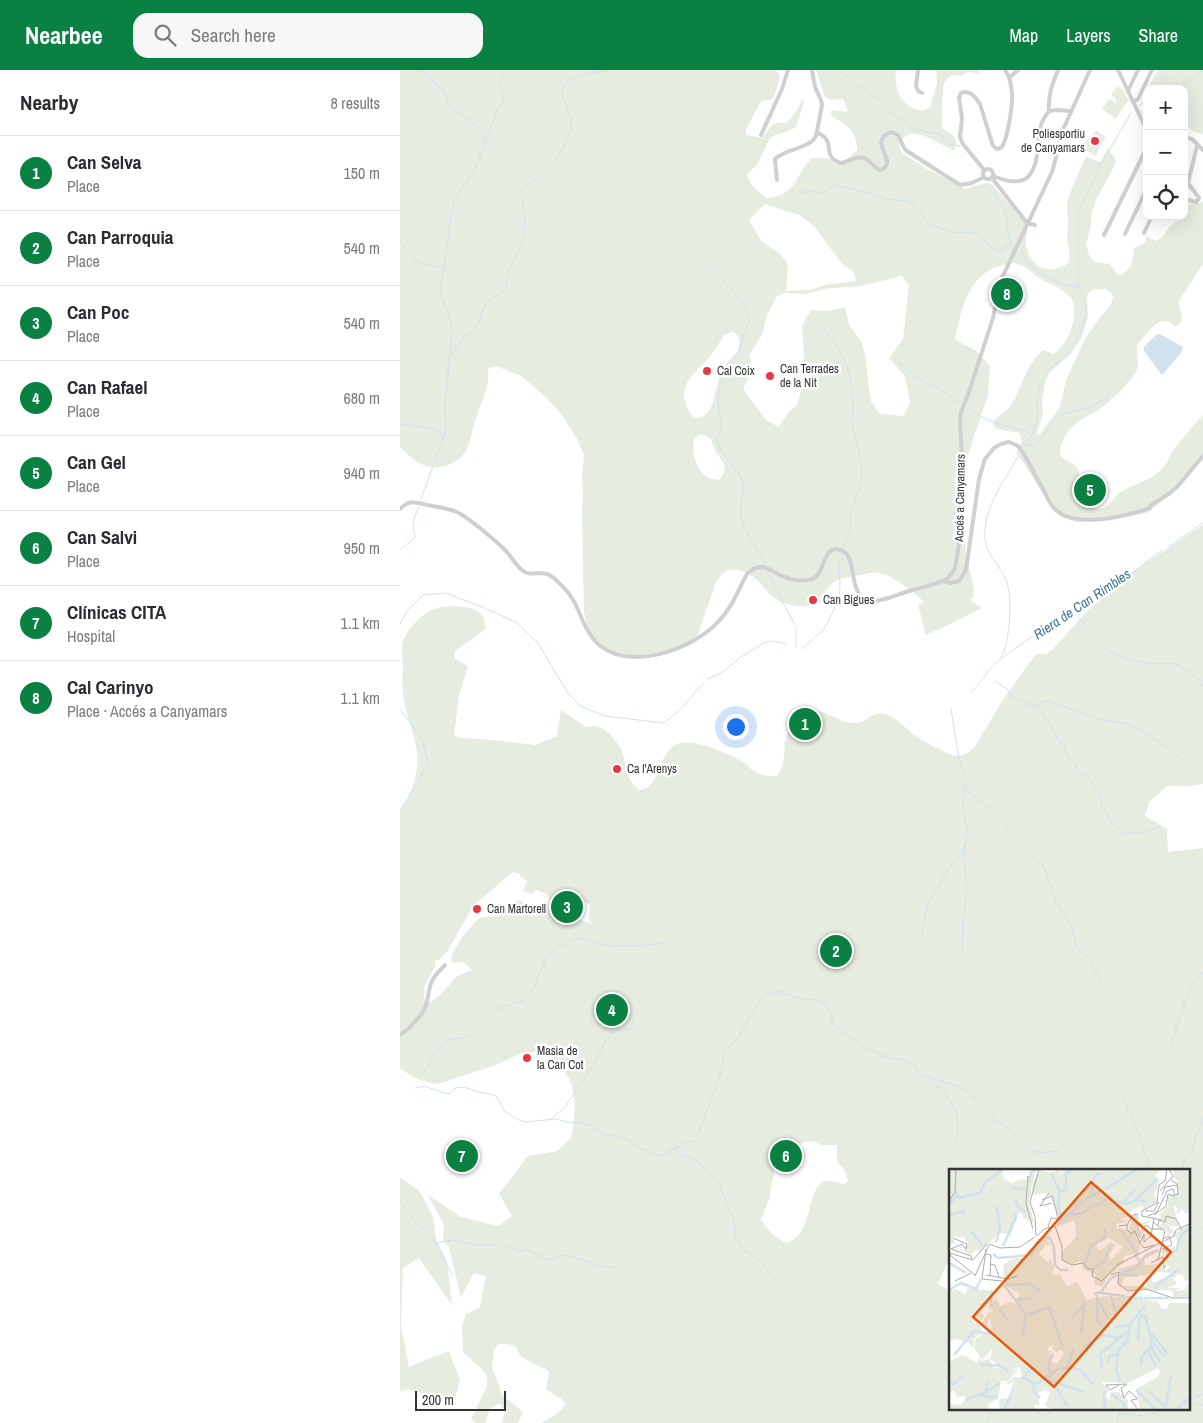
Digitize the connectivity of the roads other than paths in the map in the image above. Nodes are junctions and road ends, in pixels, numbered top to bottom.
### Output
1 (788, 70) edge
2 (812, 70) edge
3 (918, 70) edge
4 (1005, 70) edge
5 (1018, 70) edge
6 (1058, 70) edge
7 (1090, 70) edge
8 (1138, 70) edge
9 (1152, 70) edge
10 (1119, 71) edge
11 (1010, 77) junction
12 (1128, 91) junction
13 (922, 93) dead end
14 (1134, 102) junction
15 (1049, 111) junction
16 (1070, 111) junction
17 (1147, 130) edge
18 (817, 132) junction
19 (762, 135) dead end
20 (1188, 138) edge
21 (1197, 146) junction
22 (1203, 150) edge
23 (1143, 154) edge
24 (985, 171) junction
25 (984, 177) junction
26 (992, 177) junction
27 (777, 180) dead end
28 (1188, 183) edge
29 (1188, 183) edge
30 (1143, 196) edge
31 (1188, 200) edge
32 (1150, 220) edge
33 (1027, 223) junction
34 (1035, 226) dead end
35 (1144, 233) dead end
36 (1125, 234) dead end
37 (1104, 235) dead end
38 (1203, 456) edge
39 (400, 509) edge
40 (943, 581) junction
41 (444, 965) dead end
42 (400, 1035) edge

1 - 19 street
2 - 18 street
3 - 13 street
4 - 11 street
5 - 11 street
6 - 15 street
7 - 16 street, Accés a Canyamars
8 - 12 street
9 - 14 street
10 - 12 street
11 - 24 street
12 - 14 street
14 - 17 street
15 - 16 street
15 - 26 street
16 - 33 street, Accés a Canyamars
18 - 25 street
18 - 27 street
20 - 21 street
21 - 22 street
21 - 28 street
23 - 37 street
24 - 25 street
24 - 26 street
25 - 26 street
26 - 33 street
29 - 31 street
30 - 36 street
32 - 35 street
33 - 34 street
33 - 40 street, Accés a Canyamars
38 - 40 street
39 - 40 street
41 - 42 street

